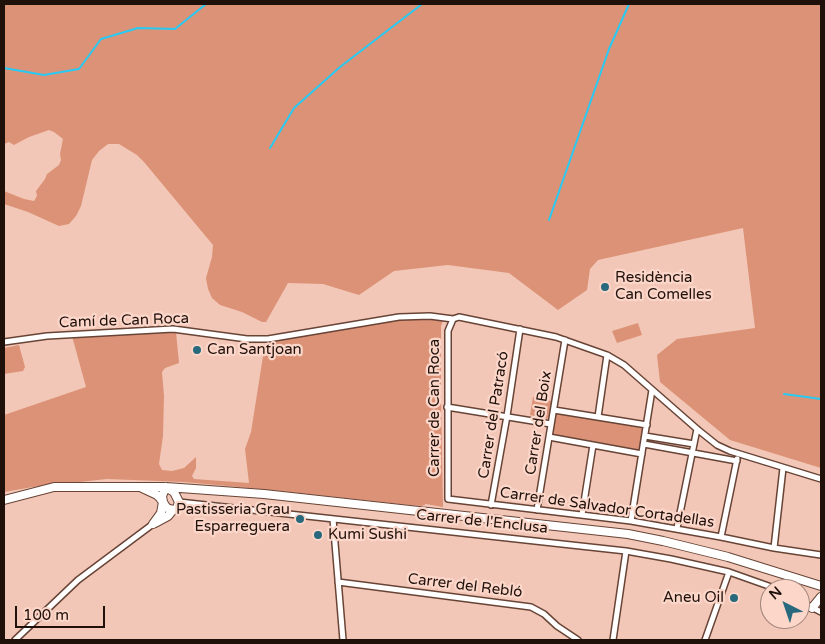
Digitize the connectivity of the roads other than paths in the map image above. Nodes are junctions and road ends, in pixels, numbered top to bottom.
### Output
1 (453, 319) junction
2 (520, 329) junction
3 (565, 340) junction
4 (4, 342) edge
5 (607, 355) junction
6 (652, 390) junction
7 (447, 407) junction
8 (554, 410) junction
9 (507, 416) junction
10 (598, 417) junction
11 (551, 424) junction
12 (647, 424) junction
13 (697, 429) junction
14 (645, 436) junction
15 (549, 437) junction
16 (644, 444) junction
17 (694, 444) junction
18 (592, 445) junction
19 (692, 453) junction
20 (738, 453) junction
21 (642, 454) junction
22 (737, 461) junction
23 (784, 468) junction
24 (821, 479) edge
25 (138, 487) junction
26 (166, 487) junction
27 (196, 489) junction
28 (448, 499) joint
29 (4, 500) edge
30 (163, 502) junction
31 (179, 502) junction
32 (491, 504) junction
33 (173, 510) junction
34 (537, 510) junction
35 (582, 515) junction
36 (333, 519) junction
37 (631, 521) junction
38 (153, 524) junction
39 (676, 528) junction
40 (721, 537) junction
41 (774, 548) junction
42 (626, 551) junction
43 (821, 555) edge
44 (729, 572) junction
45 (338, 582) junction
46 (760, 583) edge
47 (821, 586) edge
48 (821, 597) edge
49 (812, 608) joint
50 (821, 612) edge
51 (15, 640) edge
52 (343, 640) edge
53 (578, 640) edge
54 (613, 640) edge
55 (705, 640) edge

1 - 2 street, Camí de Can Roca
1 - 4 street, Camí de Can Roca
1 - 7 street, Carrer de Can Roca
2 - 3 street, Camí de Can Roca
2 - 9 street, Carrer del Patracó
3 - 5 street, Camí de Can Roca
3 - 8 street, Carrer del Boix
5 - 6 street, Camí de Can Roca
5 - 10 street
6 - 12 street
6 - 13 street, Camí de Can Roca
7 - 9 street
7 - 28 street, Carrer de Can Roca
8 - 10 street
8 - 11 street, Carrer del Boix
9 - 11 street
9 - 32 street, Carrer del Patracó
10 - 12 street
11 - 15 street, Carrer del Boix
12 - 14 street
13 - 17 street
13 - 20 street, Camí de Can Roca
14 - 16 street
14 - 17 street
15 - 18 street
15 - 34 street, Carrer del Boix
16 - 19 street
16 - 21 street
17 - 19 street
18 - 21 street
18 - 35 street
19 - 22 street
19 - 39 street
20 - 22 street
20 - 23 street, Camí de Can Roca
21 - 37 street
22 - 40 street
23 - 24 street, Camí de Can Roca
23 - 41 street
25 - 26 street
25 - 29 street
25 - 30 street
26 - 27 street
26 - 30 street
26 - 31 street
27 - 31 street
27 - 47 street
28 - 32 street, Carrer de Salvador Cortadellas
30 - 33 street
30 - 38 street
31 - 33 street
31 - 36 street, Carrer de l'Enclusa
32 - 34 street, Carrer de Salvador Cortadellas
33 - 38 street
34 - 35 street, Carrer de Salvador Cortadellas
35 - 37 street, Carrer de Salvador Cortadellas
36 - 42 street, Carrer de l'Enclusa
36 - 45 street
37 - 39 street, Carrer de Salvador Cortadellas
38 - 51 street
39 - 40 street, Carrer de Salvador Cortadellas
40 - 41 street, Carrer de Salvador Cortadellas
41 - 43 street, Carrer de Salvador Cortadellas
42 - 44 street, Carrer de l'Enclusa
42 - 54 street
44 - 46 street, Carrer de l'Enclusa
44 - 55 street
45 - 52 street
45 - 53 street, Carrer del Rebló
48 - 49 street
49 - 50 street

